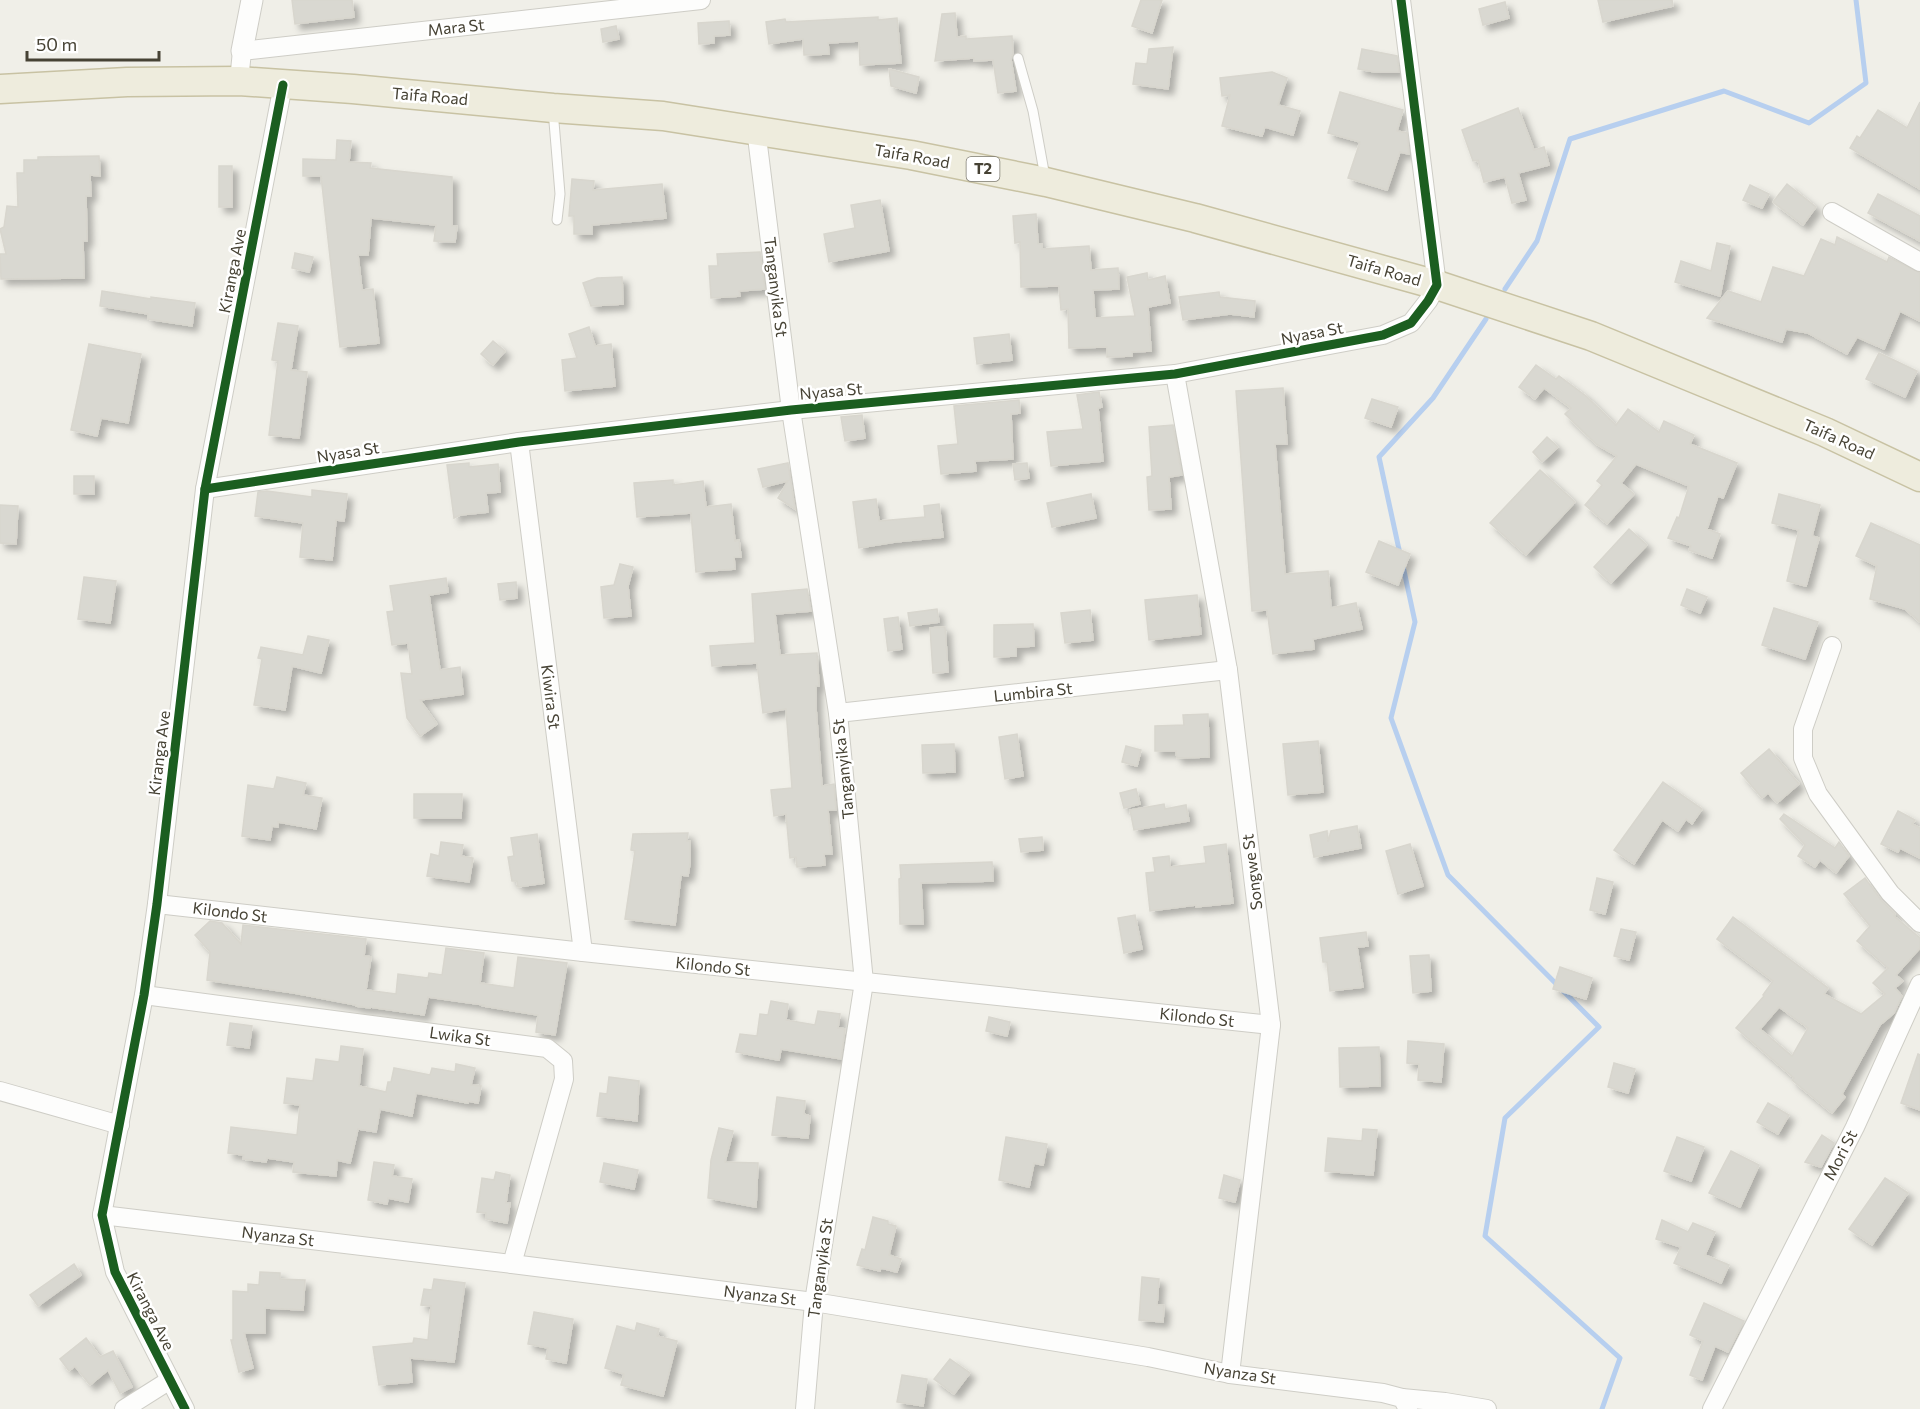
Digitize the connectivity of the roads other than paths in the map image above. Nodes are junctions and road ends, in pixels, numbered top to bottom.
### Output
1 (252, 0) edge
2 (701, 0) edge
3 (1401, 0) edge
4 (242, 51) junction
5 (1018, 57) dead end
6 (239, 81) junction
7 (283, 85) junction
8 (0, 88) edge
9 (553, 108) junction
10 (756, 129) junction
11 (1046, 182) junction
12 (1832, 212) dead end
13 (557, 220) dead end
14 (1920, 262) edge
15 (1437, 285) junction
16 (1175, 374) junction
17 (791, 410) junction
18 (519, 442) junction
19 (1920, 477) edge
20 (205, 489) junction
21 (1832, 646) dead end
22 (1228, 670) junction
23 (838, 713) junction
24 (157, 904) junction
25 (1920, 923) edge
26 (583, 952) junction
27 (864, 982) junction
28 (1920, 984) edge
29 (144, 995) junction
30 (1270, 1025) junction
31 (0, 1091) edge
32 (120, 1125) junction
33 (102, 1215) junction
34 (512, 1264) junction
35 (814, 1302) junction
36 (1230, 1374) junction
37 (170, 1380) junction
38 (1405, 1403) edge
39 (124, 1409) edge
40 (185, 1409) edge
41 (805, 1409) edge
42 (1487, 1409) edge
43 (1712, 1409) edge

1 - 4 street
2 - 4 street, Mara St
3 - 15 street
4 - 6 street
5 - 11 lane
6 - 7 highway, Taifa Road / T2
6 - 8 highway, Taifa Road / T2
7 - 9 highway, Taifa Road / T2
7 - 20 street, Kiranga Ave
9 - 10 highway, Taifa Road / T2
9 - 13 lane
10 - 11 highway, Taifa Road / T2
10 - 17 street, Tanganyika St
11 - 15 highway, Taifa Road / T2
12 - 14 street
15 - 16 street, Nyasa St
15 - 19 highway, Taifa Road / T2
16 - 17 street, Nyasa St
16 - 22 street, Songwe St
17 - 18 street, Nyasa St
17 - 23 street, Tanganyika St
18 - 20 street, Nyasa St
18 - 26 street, Kiwira St
20 - 24 street, Kiranga Ave
21 - 25 street
22 - 23 street, Lumbira St
22 - 30 street, Songwe St
23 - 27 street, Tanganyika St
24 - 26 street, Kilondo St
24 - 29 street, Kiranga Ave
26 - 27 street, Kilondo St
27 - 30 street, Kilondo St
27 - 35 street, Tanganyika St
28 - 43 street, Mori St
29 - 32 street, Kiranga Ave
29 - 34 street, Lwika St
30 - 36 street, Songwe St
31 - 32 street
32 - 33 street, Kiranga Ave
33 - 34 street, Nyanza St
33 - 37 street, Kiranga Ave
34 - 35 street, Nyanza St
35 - 36 street, Nyanza St
35 - 41 street, Tanganyika St
36 - 38 street, Nyanza St
37 - 39 street
37 - 40 street, Kiranga Ave
38 - 42 street

